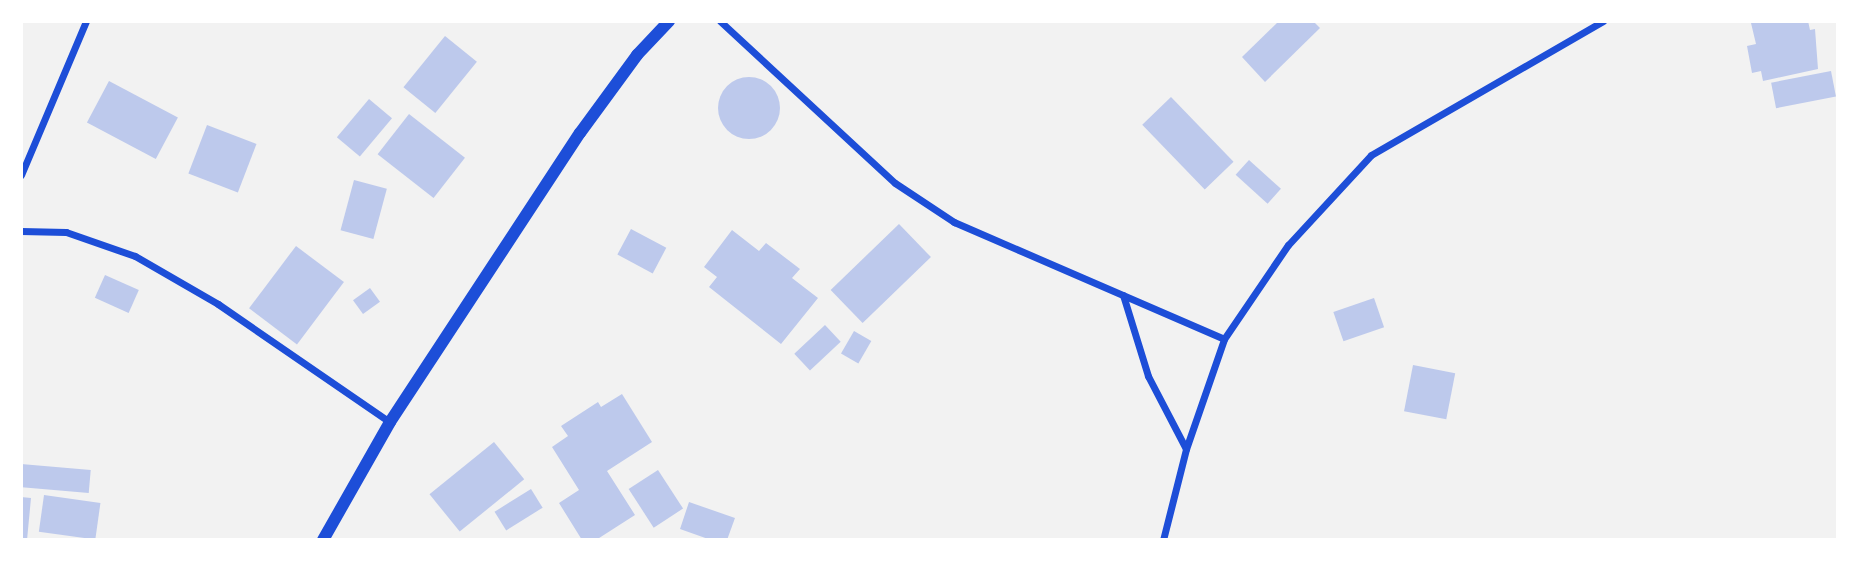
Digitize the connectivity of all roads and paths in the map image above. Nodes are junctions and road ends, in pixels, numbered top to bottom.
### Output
1 (86, 21) edge
2 (669, 21) edge
3 (720, 21) edge
4 (1603, 21) edge
5 (21, 175) edge
6 (21, 231) edge
7 (1123, 295) junction
8 (1224, 339) junction
9 (390, 422) junction
10 (1186, 449) junction
11 (323, 540) edge
12 (1163, 540) edge

1 - 5 street
2 - 9 street
3 - 7 street
4 - 8 street
6 - 9 street
7 - 8 street
7 - 10 street
8 - 10 street
9 - 11 street
10 - 12 street

